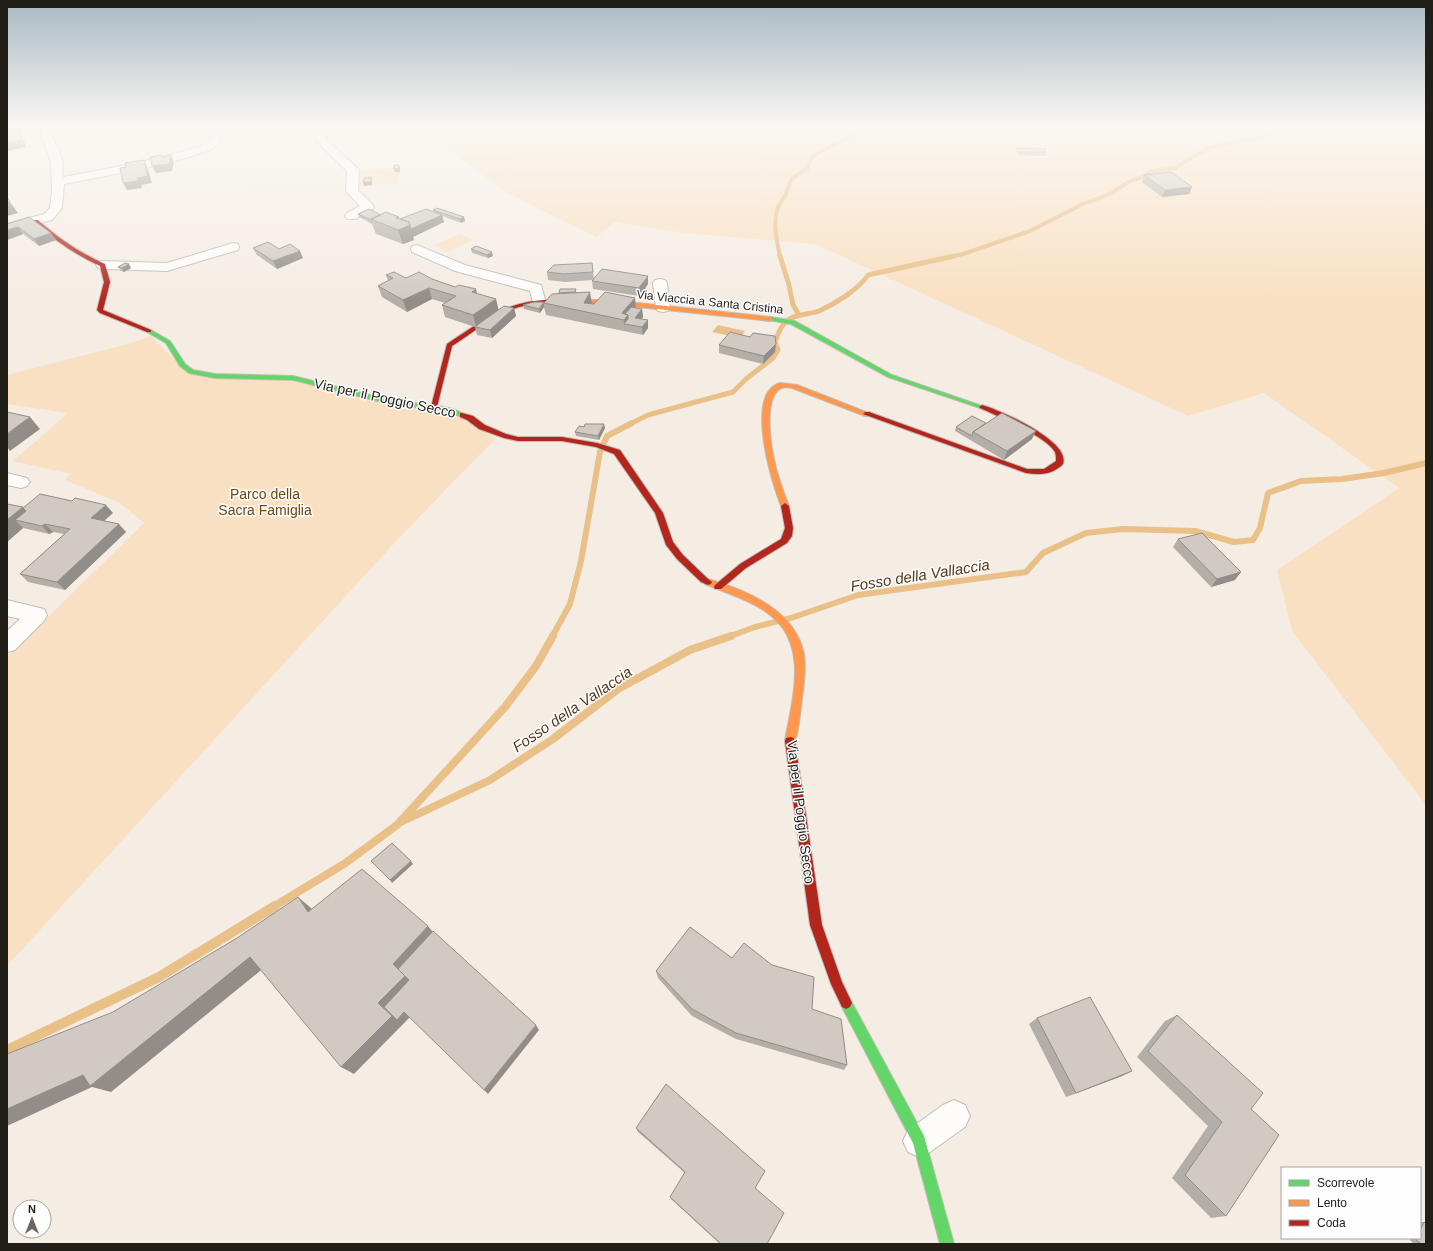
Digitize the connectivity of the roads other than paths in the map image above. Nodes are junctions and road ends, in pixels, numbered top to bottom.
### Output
1 (57, 183) edge
2 (352, 183) edge
3 (351, 216) dead end
4 (36, 221) junction
5 (7, 228) edge
6 (233, 247) dead end
7 (417, 249) dead end
8 (103, 265) junction
9 (660, 283) dead end
10 (539, 303) junction
11 (663, 308) junction
12 (434, 406) junction
13 (718, 587) junction
14 (7, 608) edge
15 (7, 644) edge
16 (954, 1116) dead end
17 (919, 1141) junction
18 (947, 1244) edge

1 - 4 street
2 - 3 street
4 - 5 street
4 - 8 street
6 - 8 street
7 - 10 street
8 - 12 street, Via per il Poggio Secco
9 - 11 street
10 - 11 street, Via Viaccia a Santa Cristina
10 - 12 street, Via Viaccia a Santa Cristina
11 - 13 street, Via Viaccia a Santa Cristina
12 - 13 street, Via per il Poggio Secco
13 - 17 street, Via per il Poggio Secco
14 - 15 street
16 - 17 street
17 - 18 street, Via per il Poggio Secco

